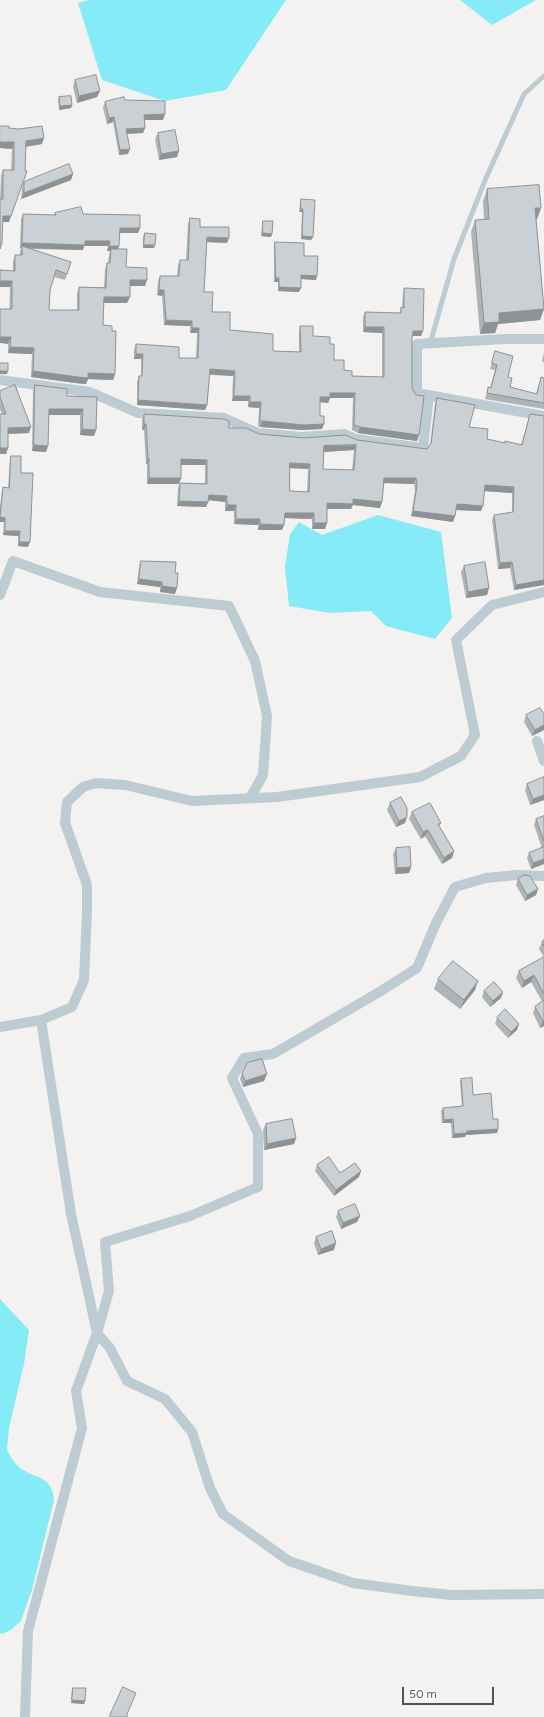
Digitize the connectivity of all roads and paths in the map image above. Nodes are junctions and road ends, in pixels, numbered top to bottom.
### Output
1 (544, 76) edge
2 (544, 339) edge
3 (430, 344) junction
4 (0, 380) edge
5 (429, 395) junction
6 (544, 416) edge
7 (544, 592) edge
8 (0, 595) edge
9 (537, 741) dead end
10 (544, 761) edge
11 (250, 798) junction
12 (544, 876) edge
13 (41, 1020) junction
14 (0, 1027) edge
15 (97, 1333) junction
16 (544, 1594) edge
17 (25, 1717) edge

1 - 3 lane
2 - 3 street
3 - 5 street
4 - 5 street
5 - 6 street
7 - 11 street
8 - 11 street
9 - 10 street
11 - 13 street
12 - 15 street
13 - 14 street
13 - 15 street
15 - 16 street
15 - 17 street

